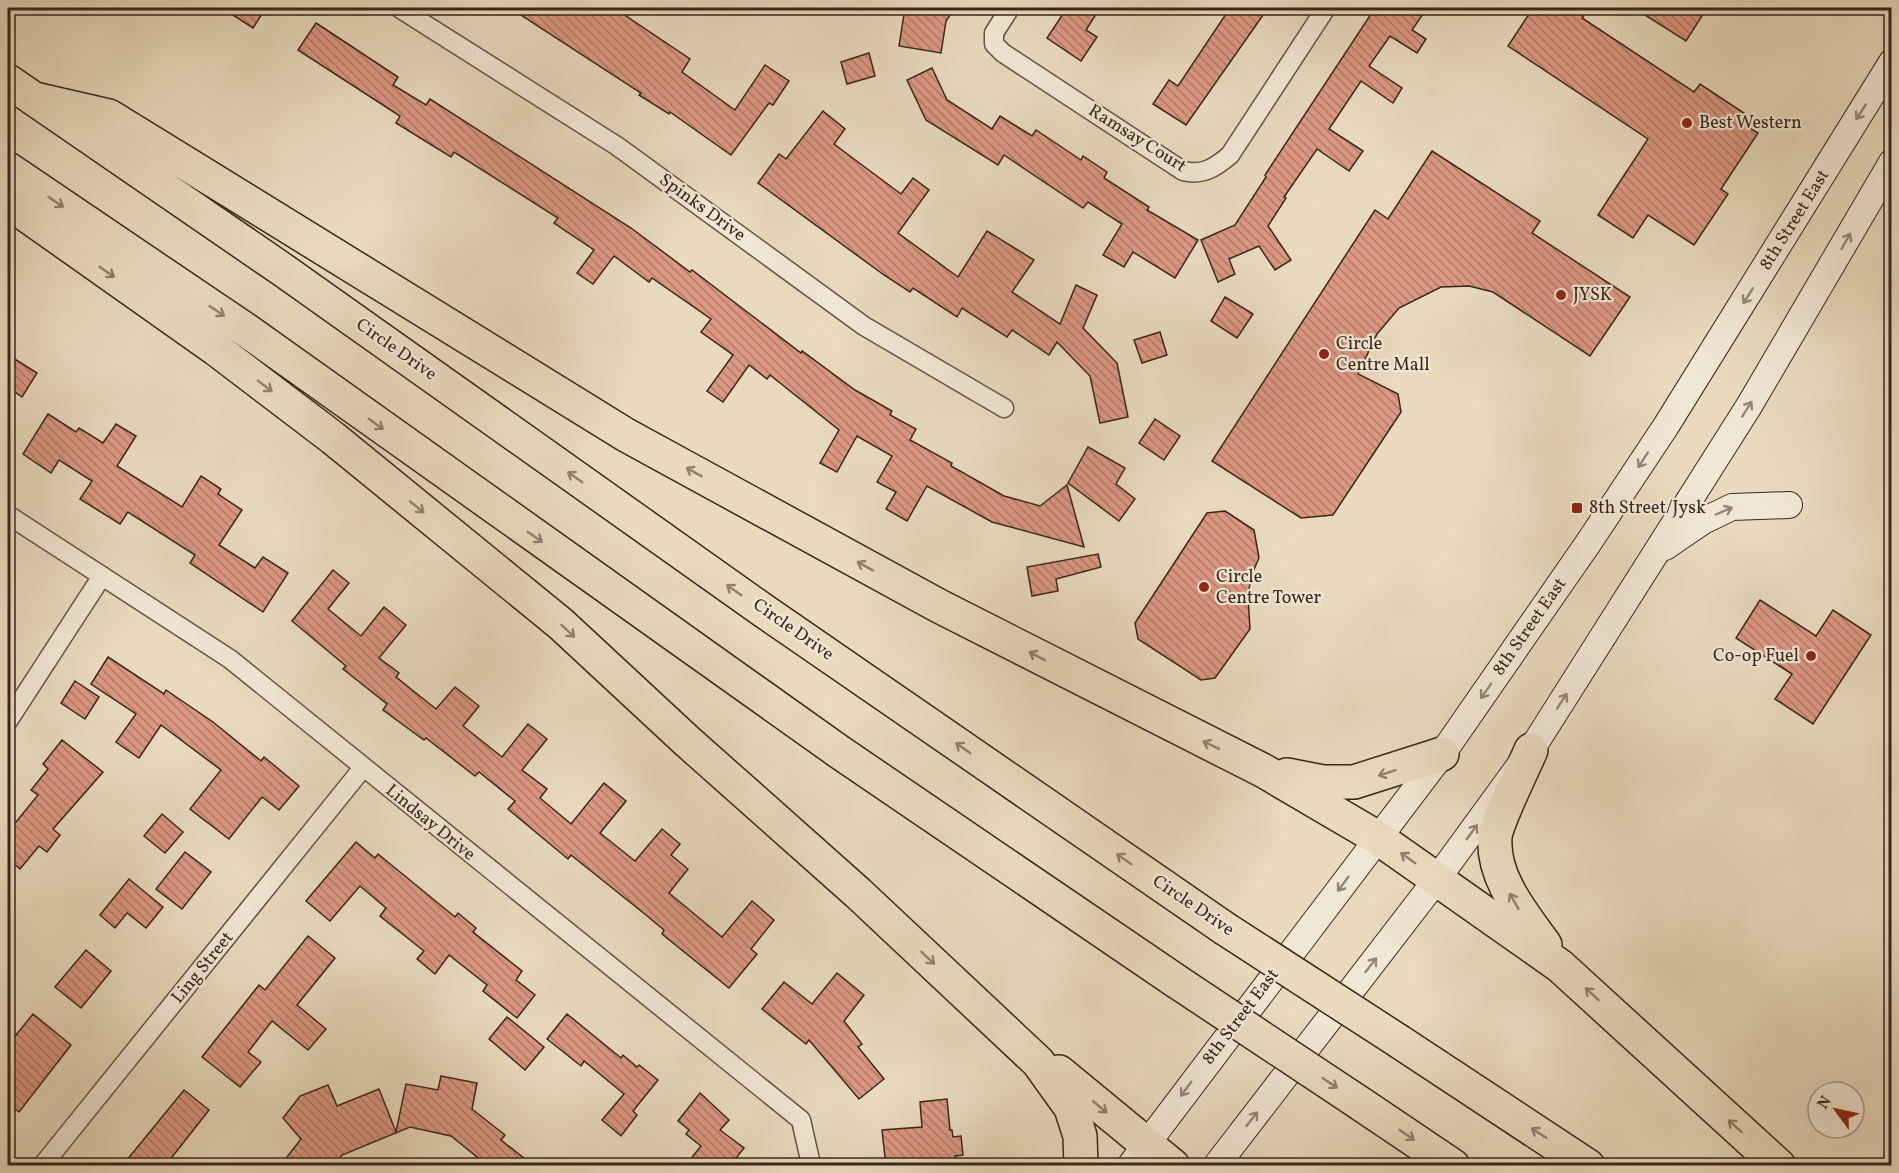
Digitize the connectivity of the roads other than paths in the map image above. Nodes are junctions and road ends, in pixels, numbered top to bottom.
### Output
1 (399, 8) edge
2 (1010, 8) edge
3 (1326, 8) edge
4 (1892, 62) edge
5 (8, 81) edge
6 (35, 99) junction
7 (1892, 162) edge
8 (8, 169) edge
9 (8, 202) edge
10 (1004, 408) dead end
11 (1789, 505) dead end
12 (8, 515) edge
13 (1657, 553) junction
14 (102, 576) junction
15 (8, 721) edge
16 (1531, 750) junction
17 (1443, 754) junction
18 (362, 769) junction
19 (1264, 771) junction
20 (1378, 838) junction
21 (1437, 879) junction
22 (1560, 966) junction
23 (960, 988) junction
24 (1138, 1155) edge
25 (42, 1166) edge
26 (805, 1166) edge
27 (1081, 1166) edge
28 (1173, 1166) edge
29 (1216, 1166) edge
30 (1453, 1166) edge
31 (1587, 1166) edge
32 (1779, 1166) edge

1 - 10 street, Spinks Drive
2 - 3 street, Ramsay Court
4 -> 17 main road, 8th Street East
5 - 6 highway, Circle Drive
19 -> 6 highway
31 -> 6 highway, Circle Drive, bridge
13 -> 7 main road
8 -> 30 highway, bridge
9 -> 23 highway
13 -> 11 main road
12 - 14 street, Lindsay Drive
16 -> 13 main road
14 - 15 street
14 - 18 street, Lindsay Drive
21 -> 16 main road
22 -> 16 highway
17 -> 19 highway
17 - 20 main road, 8th Street East
18 - 25 street, Ling Street
18 - 26 street, Lindsay Drive
19 - 20 highway
21 -> 20 highway
20 -> 24 main road, 8th Street East
21 - 22 highway
29 -> 21 main road
32 -> 22 highway
23 -> 24 highway
23 - 27 highway
24 - 28 highway

